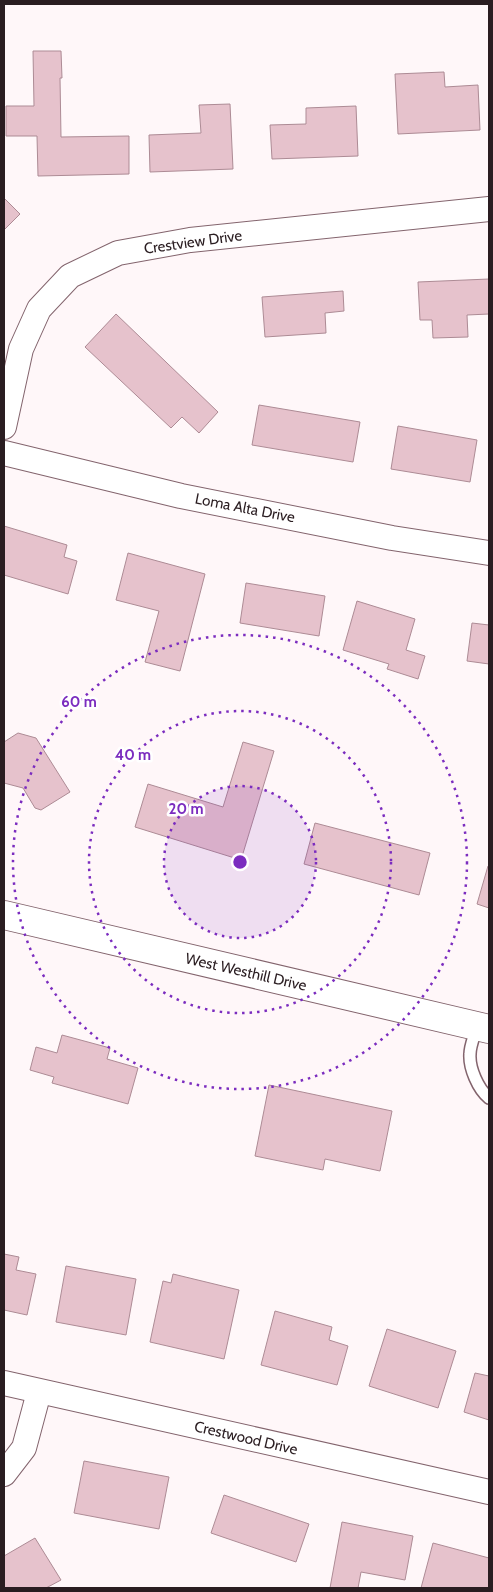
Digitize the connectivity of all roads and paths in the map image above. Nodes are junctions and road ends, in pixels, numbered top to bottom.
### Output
1 (489, 209) edge
2 (4, 427) edge
3 (4, 453) edge
4 (489, 553) edge
5 (4, 915) edge
6 (483, 1028) edge
7 (489, 1098) edge
8 (4, 1383) edge
9 (39, 1392) junction
10 (4, 1474) edge
11 (489, 1492) edge

1 - 2 street, Crestview Drive
3 - 4 street, Loma Alta Drive
5 - 6 street, West Westhill Drive
6 - 7 lane
8 - 9 street, Crestwood Drive
9 - 10 street
9 - 11 street, Crestwood Drive

